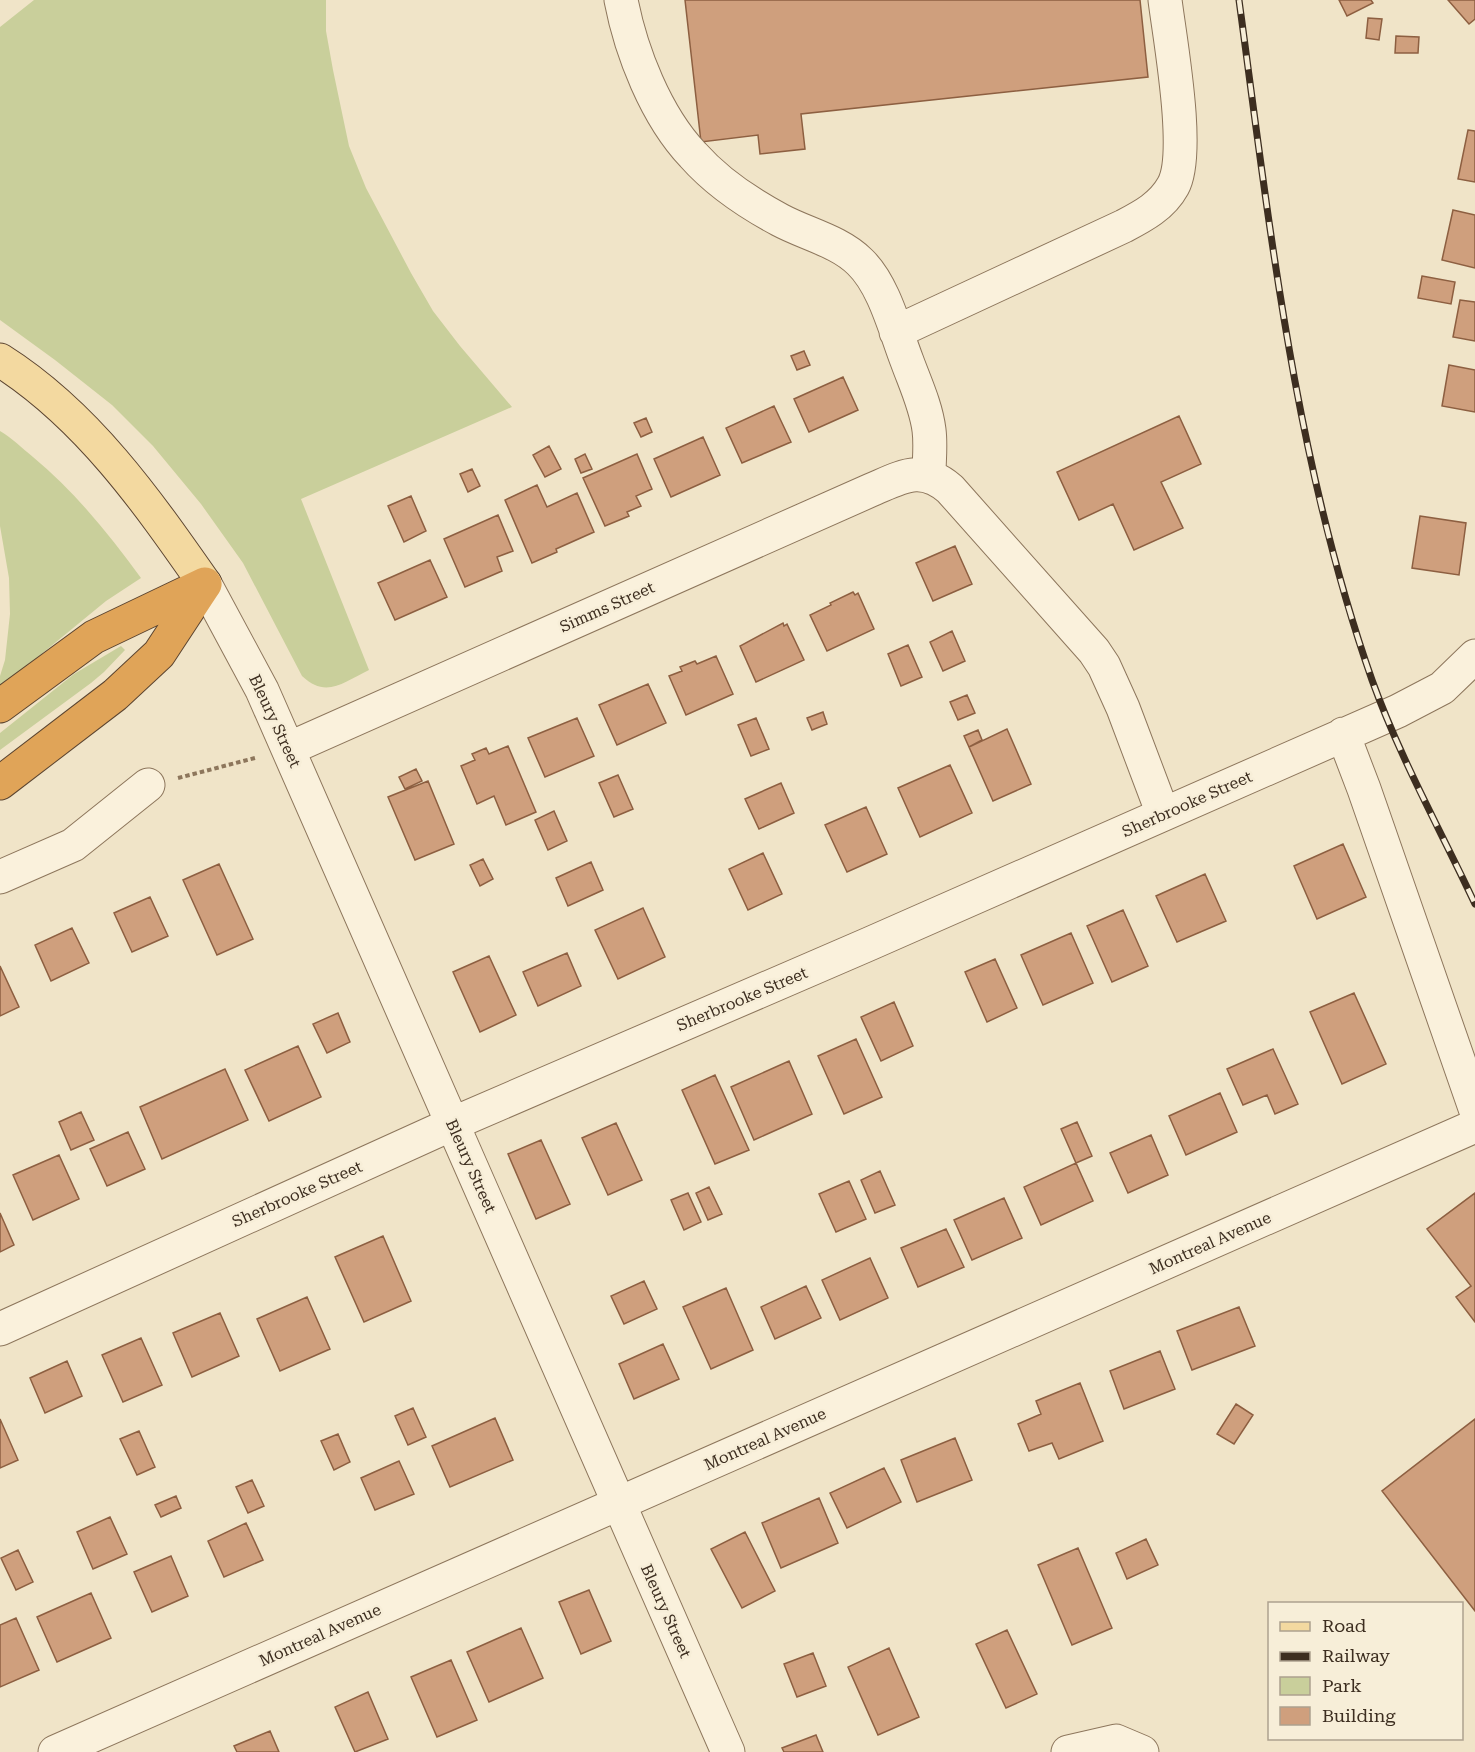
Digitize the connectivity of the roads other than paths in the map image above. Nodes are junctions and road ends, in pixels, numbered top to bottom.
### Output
1 (621, 0) edge
2 (1165, 0) edge
3 (896, 332) junction
4 (0, 360) edge
5 (929, 475) junction
6 (205, 584) junction
7 (1475, 656) edge
8 (0, 706) edge
9 (1343, 734) junction
10 (288, 749) junction
11 (0, 783) edge
12 (148, 785) road end
13 (1163, 814) junction
14 (0, 877) edge
15 (1475, 1108) edge
16 (452, 1124) junction
17 (1475, 1126) edge
18 (0, 1329) edge
19 (619, 1504) junction
20 (56, 1752) edge
21 (728, 1752) edge
22 (1068, 1752) edge
23 (1142, 1752) edge

1 - 3 street
2 - 3 street
3 - 5 street
4 - 6 main road
5 - 10 street, Simms Street
5 - 13 street
6 - 8 highway
6 - 10 street, Bleury Street
6 - 11 highway
7 - 9 street, Sherbrooke Street
9 - 13 street, Sherbrooke Street
9 - 15 street
10 - 16 street, Bleury Street
12 - 14 street
13 - 16 street, Sherbrooke Street
16 - 18 street, Sherbrooke Street
16 - 19 street, Bleury Street
17 - 19 street, Montreal Avenue
19 - 20 street, Montreal Avenue
19 - 21 street, Bleury Street
22 - 23 street

